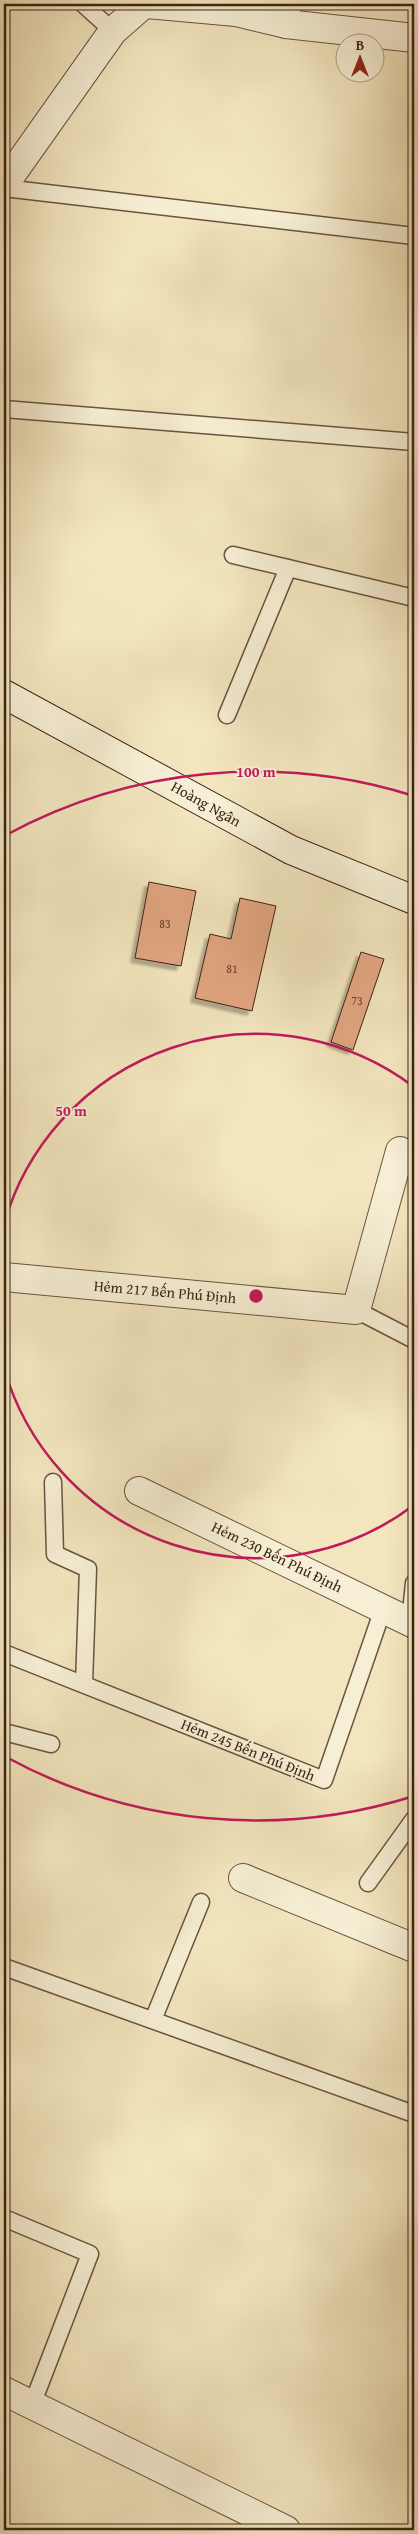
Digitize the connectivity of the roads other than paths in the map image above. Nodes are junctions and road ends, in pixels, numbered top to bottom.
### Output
1 (83, 4) edge
2 (145, 4) edge
3 (286, 14) edge
4 (112, 31) junction
5 (414, 38) edge
6 (7, 177) edge
7 (414, 236) edge
8 (4, 409) edge
9 (414, 442) edge
10 (233, 555) dead end
11 (288, 568) junction
12 (414, 598) edge
13 (4, 694) edge
14 (227, 716) dead end
15 (414, 900) edge
16 (414, 1157) edge
17 (4, 1277) edge
18 (356, 1310) junction
19 (414, 1340) edge
20 (53, 1482) dead end
21 (139, 1491) dead end
22 (414, 1584) edge
23 (383, 1609) junction
24 (412, 1623) edge
25 (4, 1653) edge
26 (84, 1684) junction
27 (4, 1732) edge
28 (51, 1744) dead end
29 (414, 1819) edge
30 (243, 1878) dead end
31 (368, 1883) dead end
32 (201, 1902) dead end
33 (414, 1948) edge
34 (4, 1967) edge
35 (153, 2020) junction
36 (414, 2114) edge
37 (4, 2218) edge
38 (4, 2392) edge
39 (32, 2405) junction
40 (286, 2530) edge

1 - 4 lane
2 - 3 street
2 - 4 street
3 - 5 street
4 - 6 street
6 - 7 lane
8 - 9 lane
10 - 11 lane
11 - 12 lane
11 - 14 lane
13 - 15 street, Hoàng Ngân
16 - 18 street
17 - 18 street, Hẻm 217 Bến Phú Định
18 - 19 lane
20 - 26 lane
21 - 23 street, Hẻm 230 Bến Phú Định
22 - 24 lane
23 - 24 street, Hẻm 230 Bến Phú Định
23 - 26 lane, Hẻm 245 Bến Phú Định
25 - 26 lane, Hẻm 245 Bến Phú Định
27 - 28 lane
29 - 31 lane
30 - 33 street
32 - 35 lane
34 - 35 lane
35 - 36 lane
37 - 39 lane
38 - 39 street
39 - 40 street

